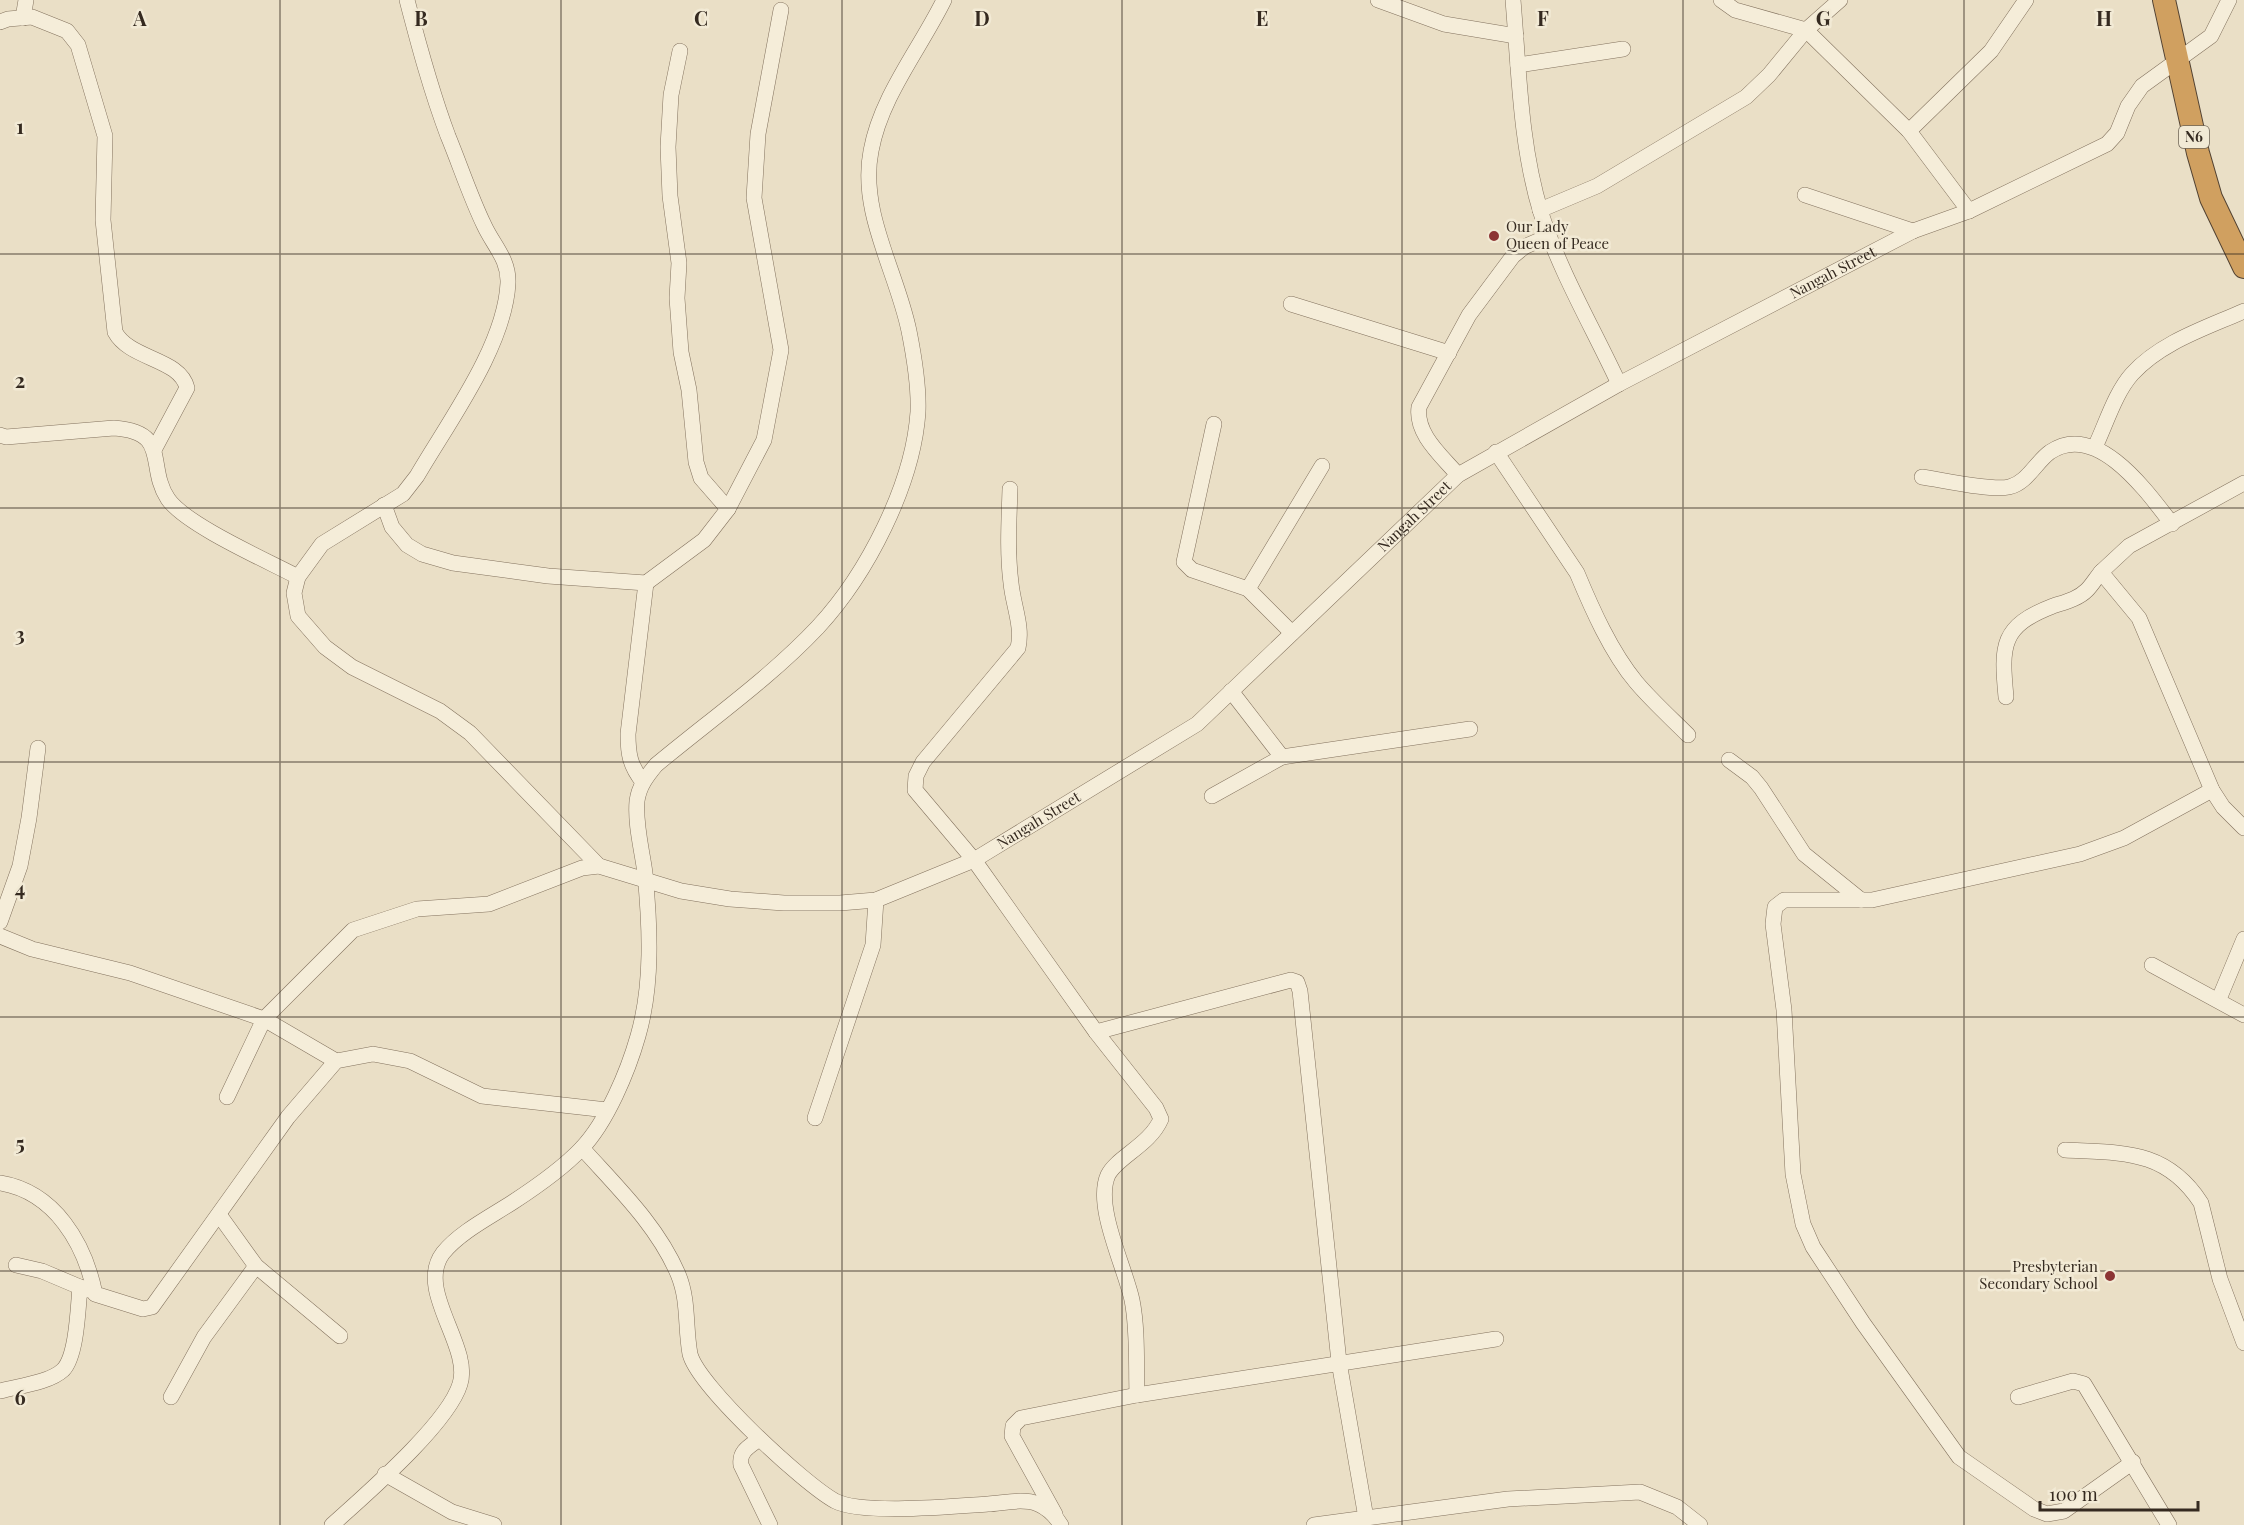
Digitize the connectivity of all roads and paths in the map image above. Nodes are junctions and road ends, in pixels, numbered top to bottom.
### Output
1 (26, 0) edge
2 (407, 0) edge
3 (944, 0) edge
4 (1378, 0) edge
5 (1513, 0) edge
6 (1721, 0) edge
7 (1840, 0) edge
8 (2026, 0) edge
9 (2164, 0) edge
10 (2229, 0) edge
11 (781, 10) dead end
12 (23, 18) junction
13 (0, 22) edge
14 (1806, 30) junction
15 (1516, 36) junction
16 (1623, 49) dead end
17 (680, 51) dead end
18 (2178, 62) junction
19 (1518, 64) junction
20 (1909, 131) junction
21 (1805, 195) dead end
22 (1540, 210) junction
23 (1969, 211) junction
24 (1913, 231) junction
25 (1549, 236) junction
26 (2244, 267) edge
27 (1291, 304) dead end
28 (2244, 311) edge
29 (1449, 353) junction
30 (1619, 384) junction
31 (1214, 424) dead end
32 (0, 435) edge
33 (2095, 447) junction
34 (155, 448) junction
35 (1496, 452) junction
36 (1322, 466) dead end
37 (1458, 475) junction
38 (1922, 477) dead end
39 (2244, 483) edge
40 (1010, 489) dead end
41 (384, 505) junction
42 (728, 509) junction
43 (2172, 524) junction
44 (2101, 572) junction
45 (298, 577) junction
46 (646, 583) junction
47 (1248, 589) junction
48 (1292, 633) junction
49 (1231, 691) junction
50 (2006, 697) dead end
51 (1470, 729) dead end
52 (1688, 735) dead end
53 (38, 748) dead end
54 (1282, 758) junction
55 (1729, 760) dead end
56 (643, 782) junction
57 (2212, 790) junction
58 (1212, 796) dead end
59 (2244, 828) edge
60 (974, 860) junction
61 (599, 866) junction
62 (645, 878) junction
63 (876, 900) junction
64 (1861, 900) junction
65 (0, 922) edge
66 (0, 936) edge
67 (2244, 939) edge
68 (2152, 965) dead end
69 (2219, 999) junction
70 (2244, 1015) edge
71 (264, 1019) junction
72 (1096, 1032) junction
73 (336, 1061) junction
74 (226, 1097) dead end
75 (607, 1110) junction
76 (815, 1118) dead end
77 (582, 1148) junction
78 (2065, 1150) dead end
79 (0, 1183) edge
80 (220, 1216) junction
81 (16, 1265) dead end
82 (256, 1266) junction
83 (80, 1287) junction
84 (95, 1294) junction
85 (340, 1336) dead end
86 (1496, 1340) dead end
87 (2244, 1343) edge
88 (1339, 1362) junction
89 (0, 1391) edge
90 (1137, 1395) junction
91 (171, 1396) dead end
92 (2018, 1397) dead end
93 (758, 1440) junction
94 (2133, 1462) junction
95 (386, 1474) junction
96 (1366, 1518) junction
97 (1058, 1520) edge
98 (332, 1525) edge
99 (494, 1525) edge
100 (770, 1525) edge
101 (1314, 1525) edge
102 (1700, 1525) edge
103 (2169, 1525) edge

1 - 12 street
2 - 41 street
3 - 56 street
4 - 15 street
5 - 15 street
6 - 14 street
7 - 14 street
8 - 20 street
9 - 18 highway, N6
10 - 18 street, Nangah Street
11 - 42 street
12 - 13 street
12 - 34 street
14 - 20 street
14 - 22 street
15 - 19 street
16 - 19 street
17 - 42 street
18 - 23 street, Nangah Street
18 - 26 highway, N6
19 - 22 street
20 - 23 street
21 - 24 street
22 - 25 street
23 - 24 street, Nangah Street
24 - 30 street, Nangah Street
25 - 29 street
25 - 30 street
27 - 29 street
28 - 33 street
29 - 37 street
30 - 35 street, Nangah Street
31 - 47 street
32 - 34 street
33 - 38 street
33 - 43 street
34 - 45 street
35 - 37 street, Nangah Street
35 - 52 street
36 - 47 street
37 - 48 street, Nangah Street
39 - 43 street
40 - 60 street
41 - 45 street
41 - 46 street
42 - 46 street
43 - 44 street
44 - 50 street
44 - 57 street
45 - 61 street
46 - 56 street
47 - 48 street
48 - 49 street, Nangah Street
49 - 54 street
49 - 60 street, Nangah Street
51 - 54 street
53 - 65 street
54 - 58 street
55 - 64 street
56 - 62 street
57 - 59 street
57 - 64 street
60 - 63 street, Nangah Street
60 - 72 street
61 - 62 street, Nangah Street
61 - 71 street
62 - 63 street, Nangah Street
62 - 75 street
63 - 76 street
64 - 94 street
66 - 71 street
67 - 69 street
68 - 69 street
69 - 70 street
71 - 73 street
71 - 74 street
72 - 88 street
72 - 90 street
73 - 75 street
73 - 80 street
75 - 77 street
77 - 93 street
77 - 95 street
78 - 87 street
79 - 84 street
80 - 82 street
80 - 84 street
81 - 83 street
82 - 85 street
82 - 91 street
83 - 84 street
83 - 89 street
86 - 88 street
88 - 90 street
88 - 96 street
90 - 97 street
92 - 94 street
93 - 97 street
93 - 100 street
94 - 103 street
95 - 98 street
95 - 99 street
96 - 101 street
96 - 102 street

